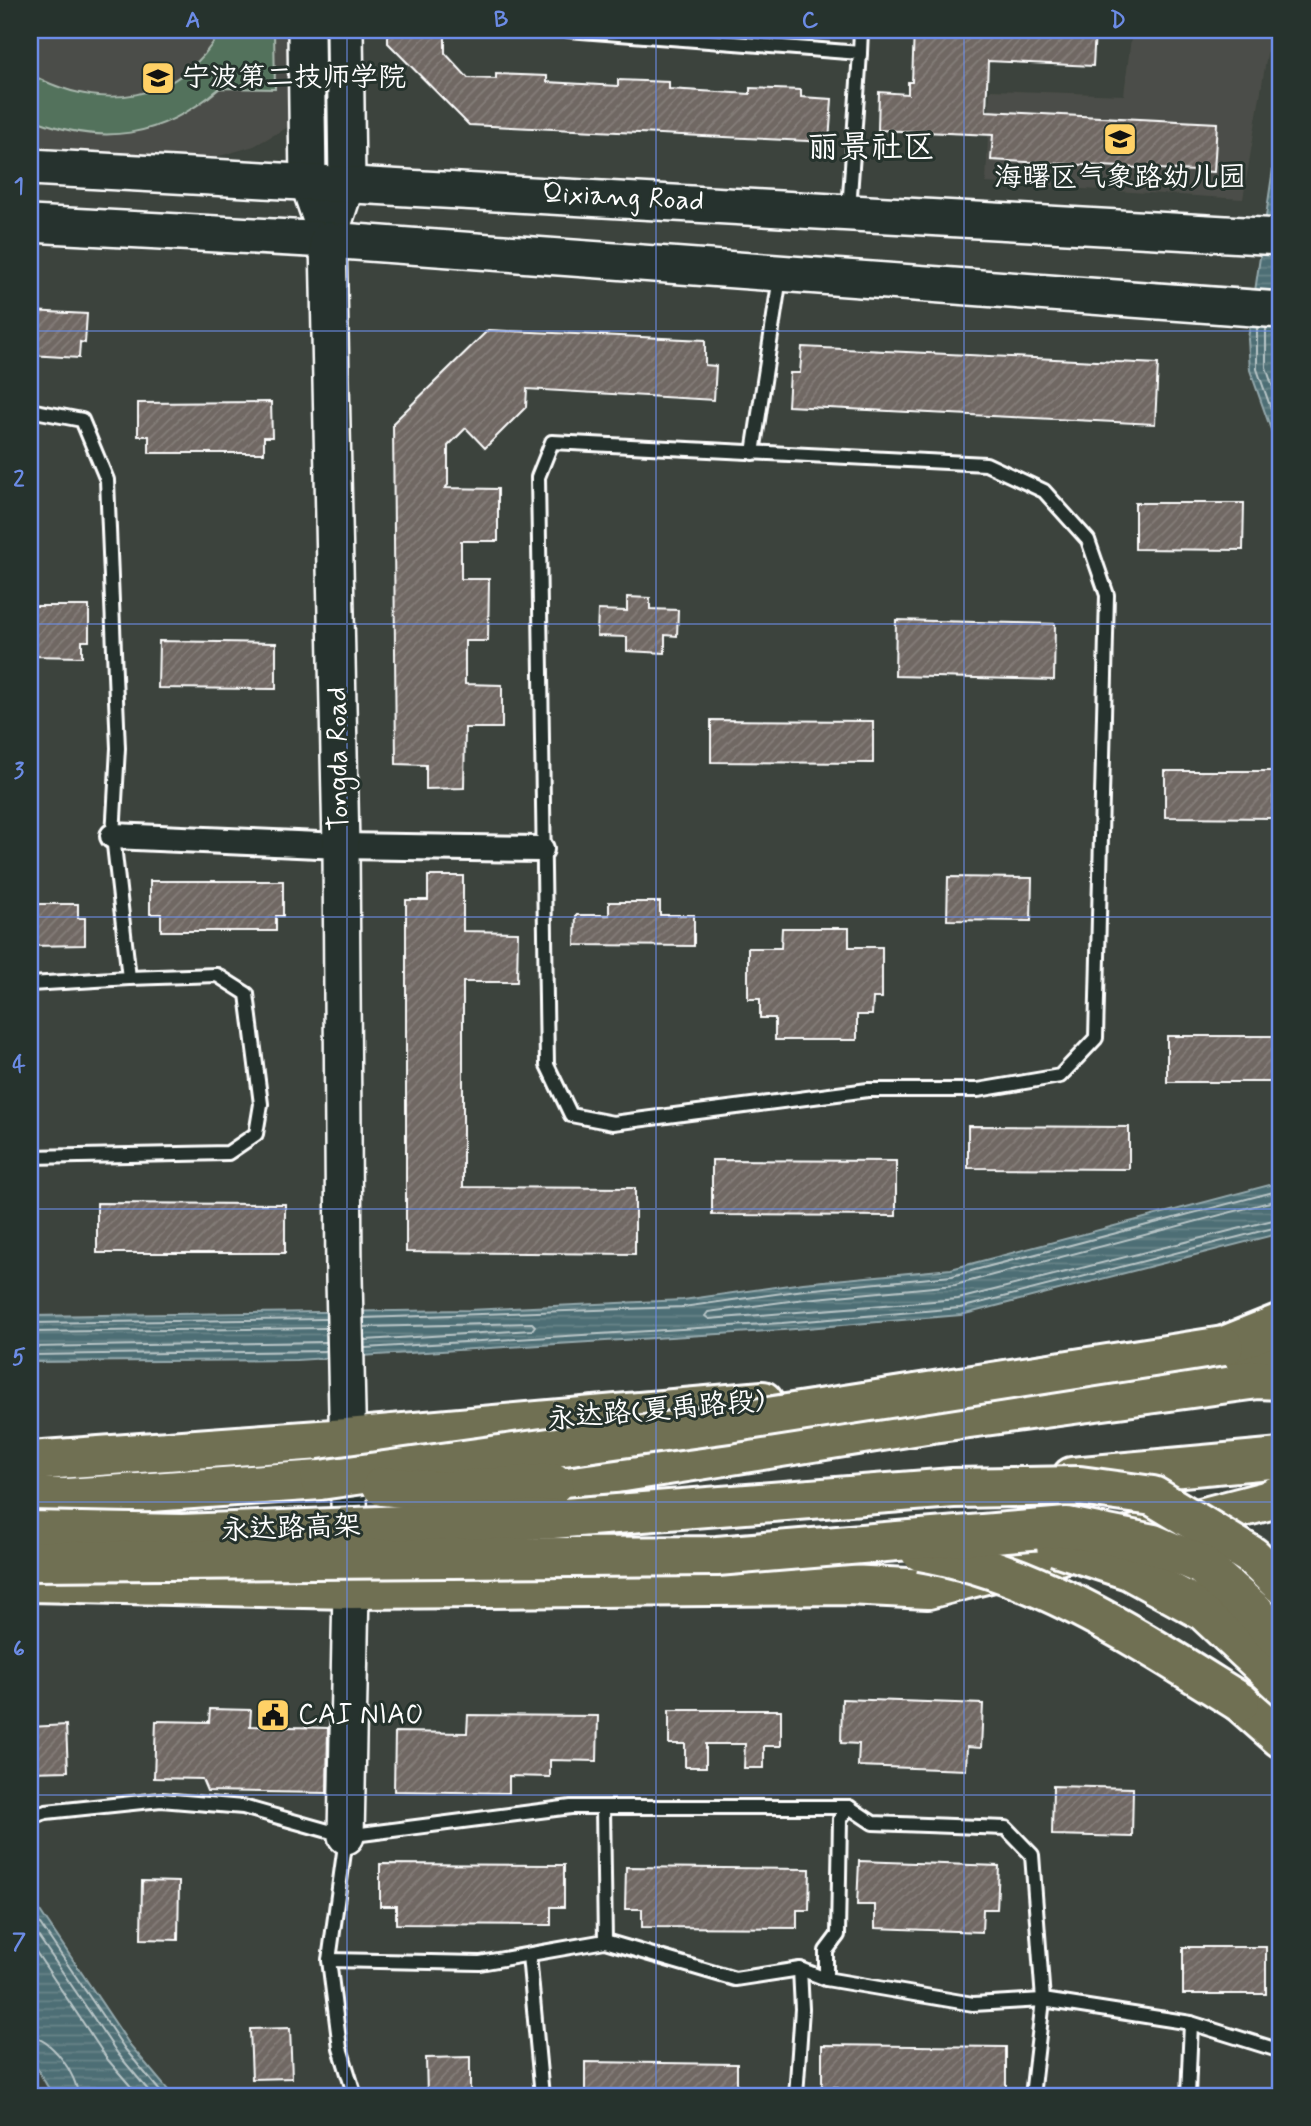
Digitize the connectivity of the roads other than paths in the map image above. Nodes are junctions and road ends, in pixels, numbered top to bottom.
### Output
1 (306, 30) edge
2 (345, 30) edge
3 (568, 30) edge
4 (861, 30) edge
5 (860, 54) junction
6 (30, 167) edge
7 (308, 182) junction
8 (347, 183) junction
9 (849, 211) junction
10 (30, 224) edge
11 (1281, 237) edge
12 (328, 240) junction
13 (780, 273) junction
14 (1281, 310) edge
15 (30, 410) edge
16 (753, 453) junction
17 (113, 836) junction
18 (341, 846) junction
19 (541, 849) junction
20 (129, 978) junction
21 (30, 984) edge
22 (30, 1157) edge
23 (1281, 1323) edge
24 (1281, 1355) edge
25 (1281, 1380) edge
26 (347, 1438) junction
27 (1281, 1458) edge
28 (30, 1461) edge
29 (320, 1480) junction
30 (1281, 1494) edge
31 (30, 1497) edge
32 (552, 1519) junction
33 (30, 1531) edge
34 (1010, 1532) junction
35 (349, 1539) junction
36 (30, 1546) edge
37 (30, 1561) edge
38 (30, 1582) edge
39 (1281, 1584) edge
40 (351, 1588) junction
41 (1281, 1642) edge
42 (1281, 1683) edge
43 (1281, 1738) edge
44 (603, 1807) junction
45 (849, 1807) junction
46 (30, 1817) edge
47 (346, 1836) junction
48 (605, 1941) junction
49 (529, 1955) junction
50 (329, 1960) junction
51 (800, 1969) junction
52 (826, 1979) junction
53 (1043, 2000) junction
54 (1191, 2023) junction
55 (1281, 2051) edge
56 (355, 2096) edge
57 (542, 2096) edge
58 (796, 2096) edge
59 (1032, 2096) edge
60 (1188, 2096) edge

1 - 7 street, Tongda Road
2 - 8 street, Tongda Road
3 - 5 lane
4 - 5 lane
5 - 9 lane
6 - 7 street, Qixiang Road
7 - 8 street, Qixiang Road
7 - 12 street, Tongda Road
8 - 9 street, Qixiang Road
8 - 12 street, Tongda Road
9 - 11 street, Qixiang Road
10 - 12 street
12 - 13 street
12 - 18 street, Tongda Road
13 - 14 street
13 - 16 lane
15 - 17 lane
16 - 19 lane
16 - 19 lane
17 - 18 street
17 - 20 lane
18 - 19 street
18 - 26 street, Tongda Road
20 - 21 lane
20 - 22 lane
23 - 29 main road, bridge
24 - 26 main road, 永达路(夏禹路段)
25 - 29 main road, bridge
26 - 28 main road, 永达路(夏禹路段)
26 - 35 street, Tongda Road
27 - 35 main road
29 - 31 main road, 永达路高架
30 - 40 main road
32 - 33 main road, 永达路高架, bridge
32 - 39 main road, bridge
32 - 43 main road, bridge
34 - 37 main road, bridge
34 - 41 main road, bridge
34 - 42 main road, bridge
35 - 36 main road
35 - 40 street, Tongda Road
38 - 40 main road
40 - 47 street, Tongda Road
44 - 45 lane
44 - 47 lane
44 - 48 lane
45 - 52 lane
45 - 53 lane
46 - 47 lane
47 - 50 lane
48 - 49 lane
48 - 51 lane
49 - 50 lane
49 - 57 lane
50 - 56 lane
51 - 52 lane
51 - 58 lane
52 - 53 lane
53 - 54 lane
53 - 59 lane
54 - 55 lane
54 - 60 lane

